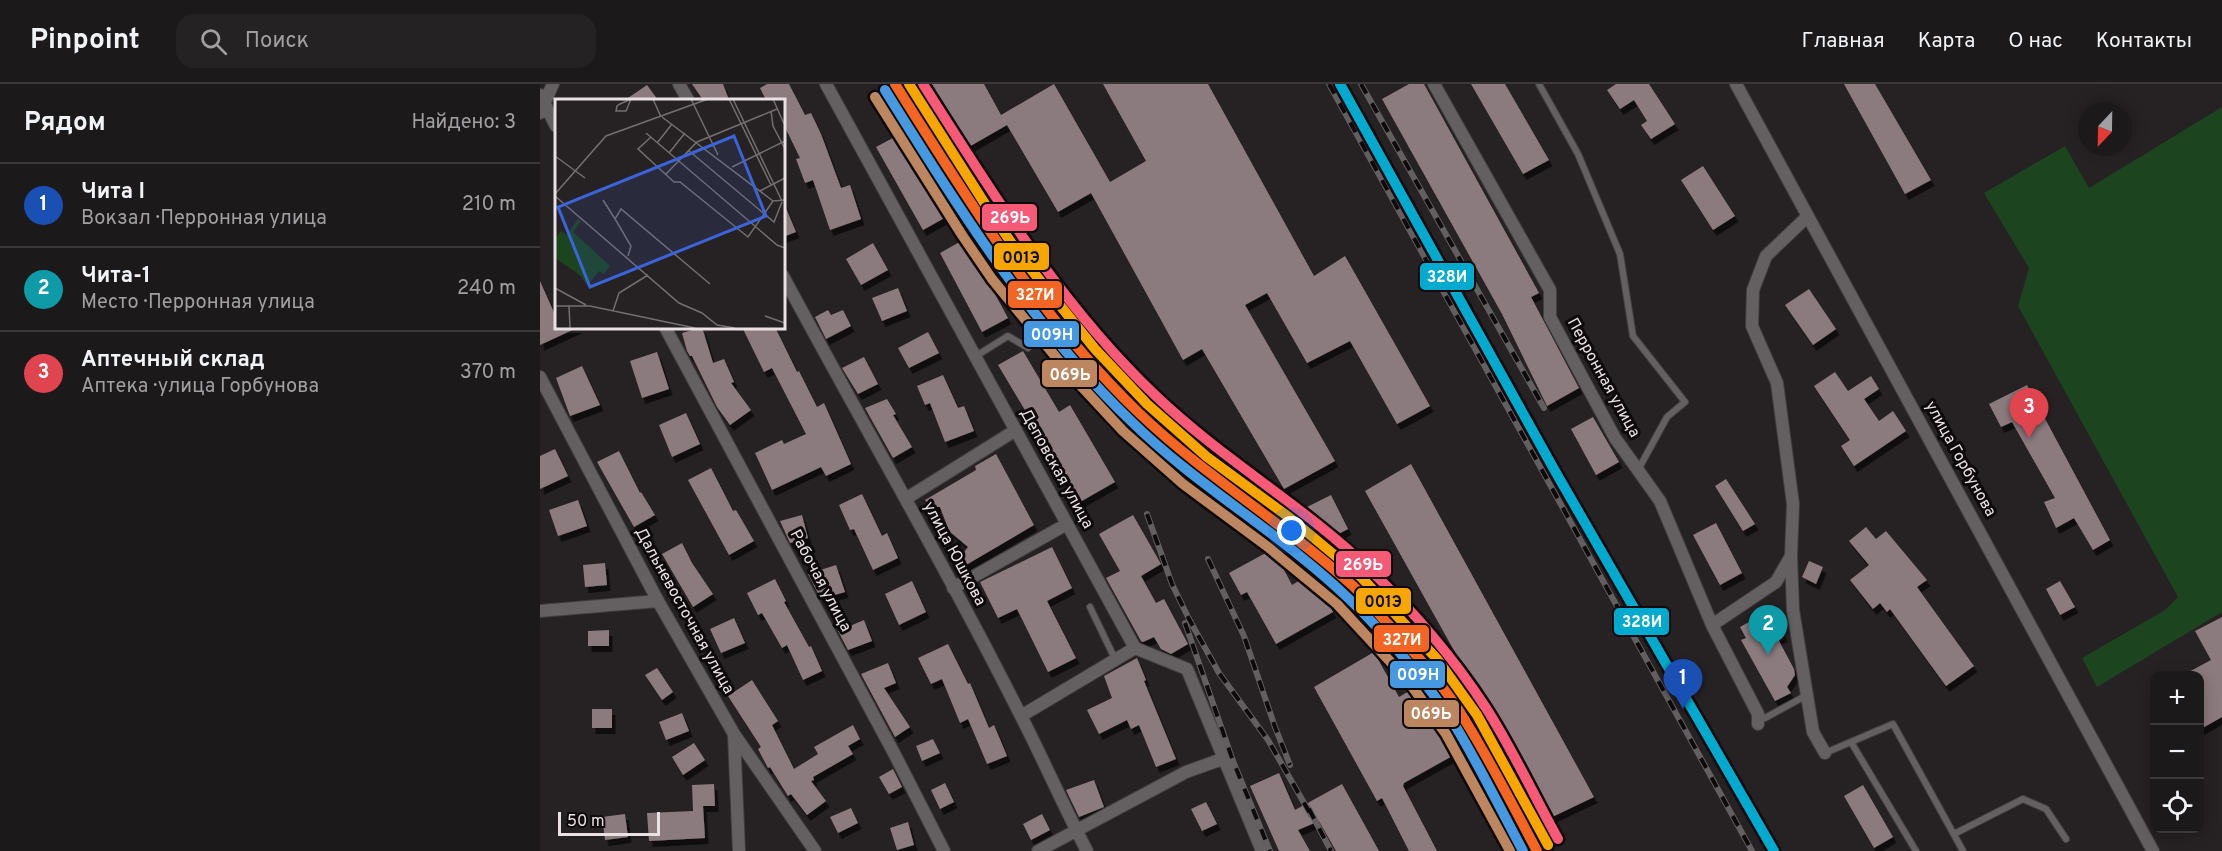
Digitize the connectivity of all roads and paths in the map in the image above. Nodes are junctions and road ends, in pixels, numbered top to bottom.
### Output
1 (553, 84) edge
2 (679, 84) edge
3 (826, 84) edge
4 (1434, 84) edge
5 (1539, 84) edge
6 (1736, 84) edge
7 (687, 99) edge
8 (542, 104) edge
9 (555, 124) edge
10 (1808, 216) junction
11 (784, 278) edge
12 (666, 328) edge
13 (1028, 348) dead end
14 (975, 357) junction
15 (540, 377) edge
16 (1016, 430) junction
17 (1638, 471) junction
18 (907, 498) junction
19 (1067, 524) junction
20 (1791, 556) junction
21 (953, 588) junction
22 (658, 601) junction
23 (1090, 607) dead end
24 (540, 611) edge
25 (1712, 625) junction
26 (1135, 648) junction
27 (1115, 660) junction
28 (1807, 695) junction
29 (1021, 716) junction
30 (1758, 719) joint
31 (734, 734) junction
32 (1851, 742) junction
33 (1825, 753) joint
34 (1225, 758) junction
35 (1077, 831) junction
36 (1954, 834) junction
37 (2066, 838) dead end
38 (739, 851) edge
39 (815, 851) edge
40 (944, 851) edge
41 (1038, 851) edge
42 (1087, 851) edge
43 (1262, 851) edge
44 (1916, 851) edge
45 (1963, 851) edge
46 (2153, 851) edge

1 - 8 street
2 - 7 street
3 - 14 street, Деповская улица
4 - 17 street, Перронная улица
5 - 17 lane
6 - 10 street, улица Горбунова
8 - 9 street
10 - 20 street
10 - 46 street, улица Горбунова
11 - 18 street, улица Юшкова
12 - 40 street, Рабочая улица
13 - 14 lane
14 - 16 street, Деповская улица
15 - 22 street, Дальневосточная улица
16 - 18 street
16 - 19 street, Деповская улица
17 - 25 street, Перронная улица
18 - 21 street, улица Юшкова
19 - 21 street
19 - 26 street, Деповская улица
20 - 25 street
20 - 28 street
21 - 29 street, улица Юшкова
22 - 24 street
22 - 31 street, Дальневосточная улица
23 - 27 lane
25 - 30 street, Перронная улица
26 - 27 street
26 - 34 street
27 - 29 street
28 - 30 lane
28 - 33 street
29 - 35 street, улица Юшкова
31 - 38 street
31 - 39 street, Дальневосточная улица
32 - 33 lane
32 - 36 lane
32 - 44 lane
34 - 35 street
34 - 43 street
35 - 41 street
35 - 42 street, улица Юшкова
36 - 37 lane
36 - 45 lane

